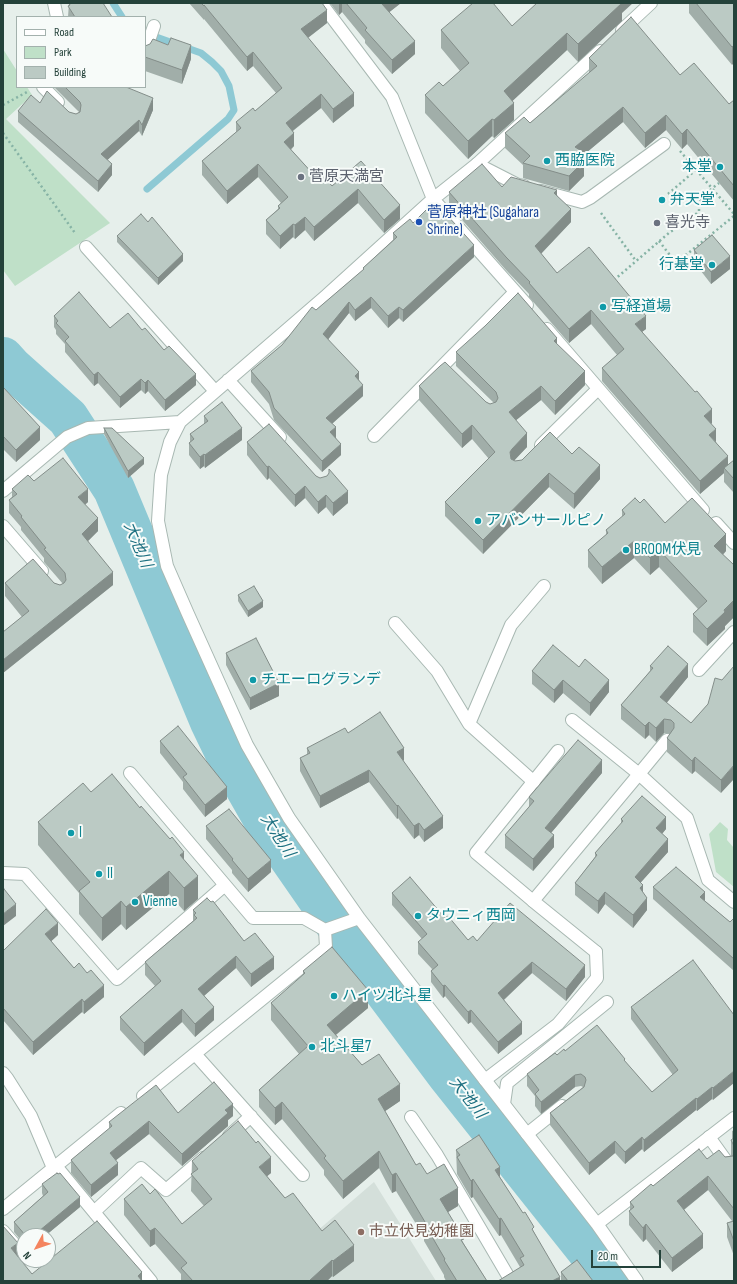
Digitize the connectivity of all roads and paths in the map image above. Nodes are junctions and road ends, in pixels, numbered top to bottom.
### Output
1 (54, 3) edge
2 (321, 3) edge
3 (651, 3) edge
4 (57, 16) edge
5 (152, 32) dead end
6 (146, 49) edge
7 (37, 89) edge
8 (3, 105) edge
9 (69, 112) edge
10 (3, 133) edge
11 (664, 144) dead end
12 (679, 149) dead end
13 (477, 164) junction
14 (697, 169) junction
15 (719, 183) edge
16 (713, 188) junction
17 (668, 194) dead end
18 (590, 198) junction
19 (433, 199) junction
20 (734, 215) edge
21 (659, 241) junction
22 (86, 247) joint
23 (636, 261) junction
24 (609, 284) edge
25 (516, 292) junction
26 (228, 380) junction
27 (598, 389) junction
28 (214, 391) junction
29 (180, 422) junction
30 (374, 436) dead end
31 (285, 443) edge
32 (533, 452) edge
33 (3, 491) edge
34 (3, 526) edge
35 (734, 543) edge
36 (49, 579) edge
37 (544, 586) dead end
38 (395, 623) dead end
39 (734, 632) edge
40 (699, 670) dead end
41 (572, 720) dead end
42 (469, 724) junction
43 (667, 740) edge
44 (558, 751) dead end
45 (130, 773) dead end
46 (639, 774) junction
47 (534, 782) junction
48 (3, 873) edge
49 (226, 885) junction
50 (533, 901) junction
51 (734, 902) edge
52 (354, 920) junction
53 (325, 930) junction
54 (607, 1002) dead end
55 (195, 1054) junction
56 (3, 1073) edge
57 (485, 1080) junction
58 (573, 1098) edge
59 (504, 1104) junction
60 (251, 1116) junction
61 (412, 1117) dead end
62 (734, 1118) edge
63 (527, 1134) junction
64 (709, 1137) junction
65 (223, 1141) edge
66 (212, 1151) edge
67 (728, 1164) edge
68 (54, 1167) junction
69 (304, 1174) dead end
70 (3, 1209) edge
71 (94, 1212) junction
72 (597, 1224) junction
73 (3, 1231) edge
74 (16, 1246) edge
75 (151, 1281) edge
76 (511, 1281) edge
77 (637, 1281) edge

1 - 4 street
2 - 19 street
3 - 13 street
5 - 6 street
7 - 8 path
7 - 9 street
10 - 22 path
11 - 18 street
12 - 14 path
13 - 18 street
13 - 19 street
14 - 16 path
14 - 17 path
15 - 16 path
16 - 20 path
16 - 21 path
18 - 23 path
19 - 25 street
19 - 26 street
20 - 21 path
21 - 23 path
22 - 28 street
23 - 24 path
25 - 27 street
25 - 30 street
26 - 28 street
26 - 31 street
27 - 32 street
27 - 35 street
28 - 29 street
29 - 33 street
29 - 52 street
34 - 36 street
37 - 42 street
38 - 42 street
39 - 40 street
41 - 46 street
42 - 47 street
43 - 46 street
44 - 47 street
45 - 49 street
46 - 50 street
46 - 51 street
47 - 50 street
48 - 49 street
49 - 53 street
50 - 57 street
52 - 53 street
52 - 57 street
53 - 55 street
54 - 59 street
55 - 60 street
55 - 68 street
56 - 68 street
57 - 59 street
58 - 63 street
59 - 63 street
60 - 65 street
60 - 69 street
61 - 76 street
62 - 64 street
63 - 72 street
64 - 67 street
64 - 72 street
66 - 71 street
68 - 70 street
68 - 71 street
71 - 75 street
72 - 77 street
73 - 74 street

